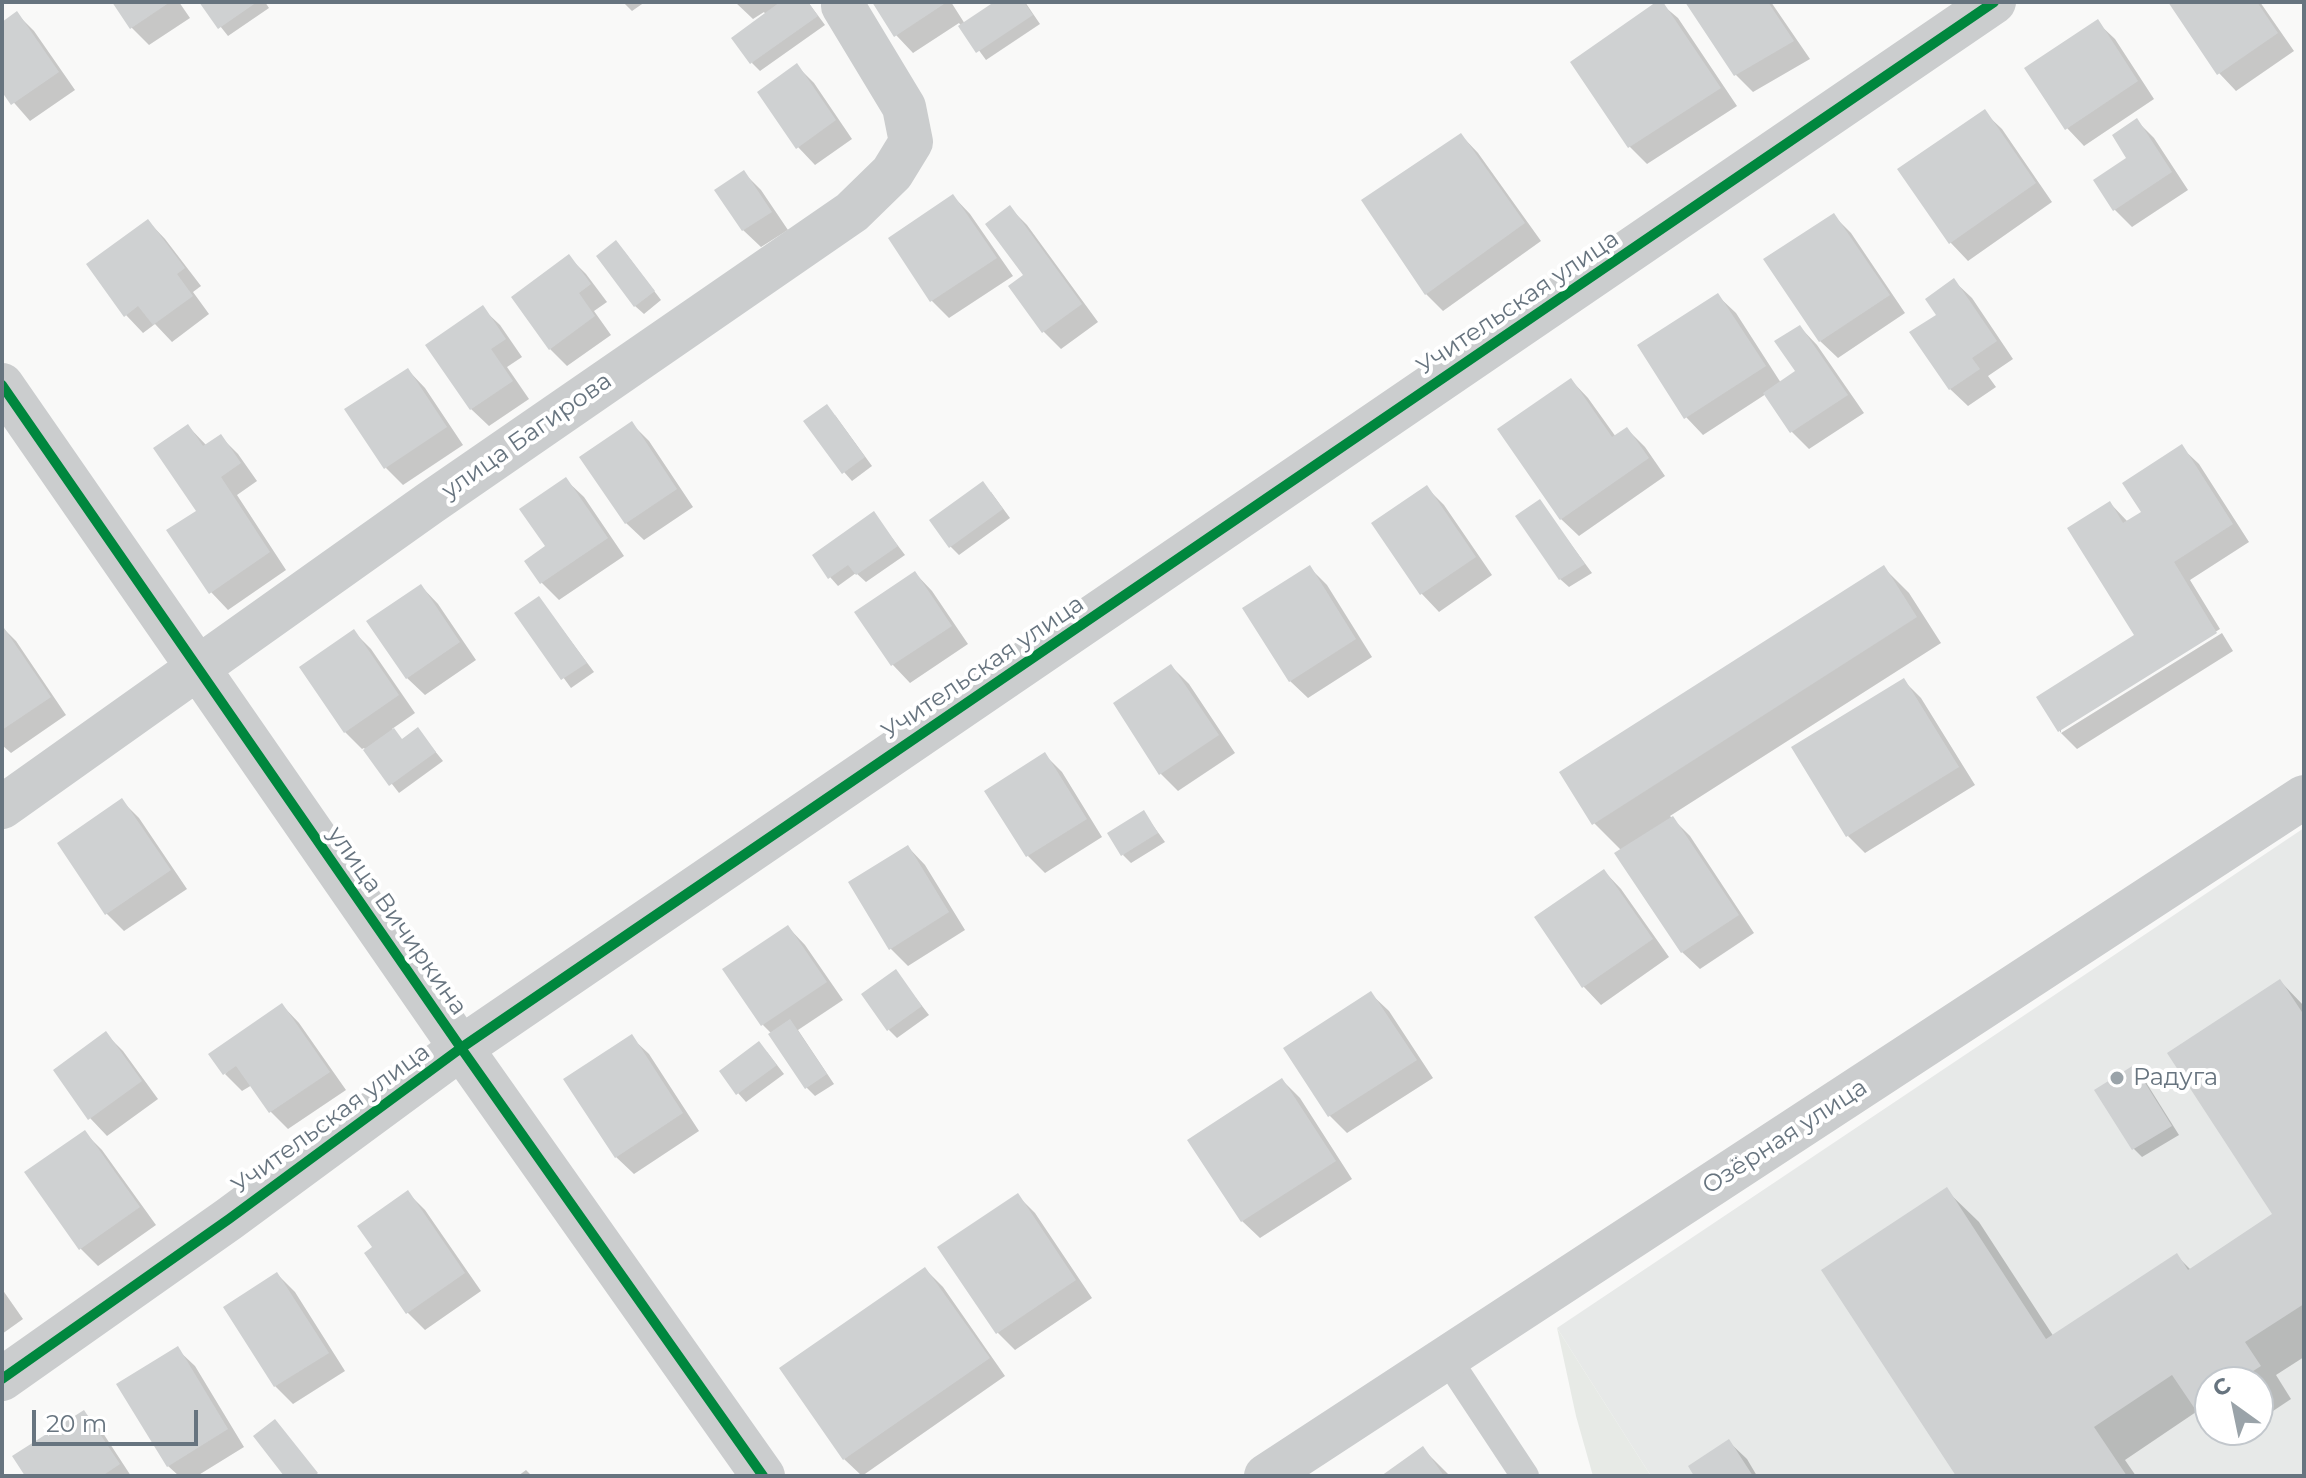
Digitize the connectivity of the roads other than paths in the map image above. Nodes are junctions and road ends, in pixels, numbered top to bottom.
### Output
1 (844, 2) edge
2 (1994, 2) edge
3 (2, 385) edge
4 (197, 666) junction
5 (2304, 797) edge
6 (2, 807) edge
7 (461, 1048) junction
8 (1447, 1358) junction
9 (2, 1379) edge
10 (763, 1476) edge
11 (1266, 1476) edge
12 (1525, 1476) edge

1 - 4 street, улица Багирова
2 - 7 street, Учительская улица
3 - 4 street, улица Вичиркина
4 - 6 street, улица Багирова
4 - 7 street, улица Вичиркина
5 - 8 street, Озёрная улица
7 - 9 street, Учительская улица
7 - 10 street, улица Вичиркина
8 - 11 street, Озёрная улица
8 - 12 lane

